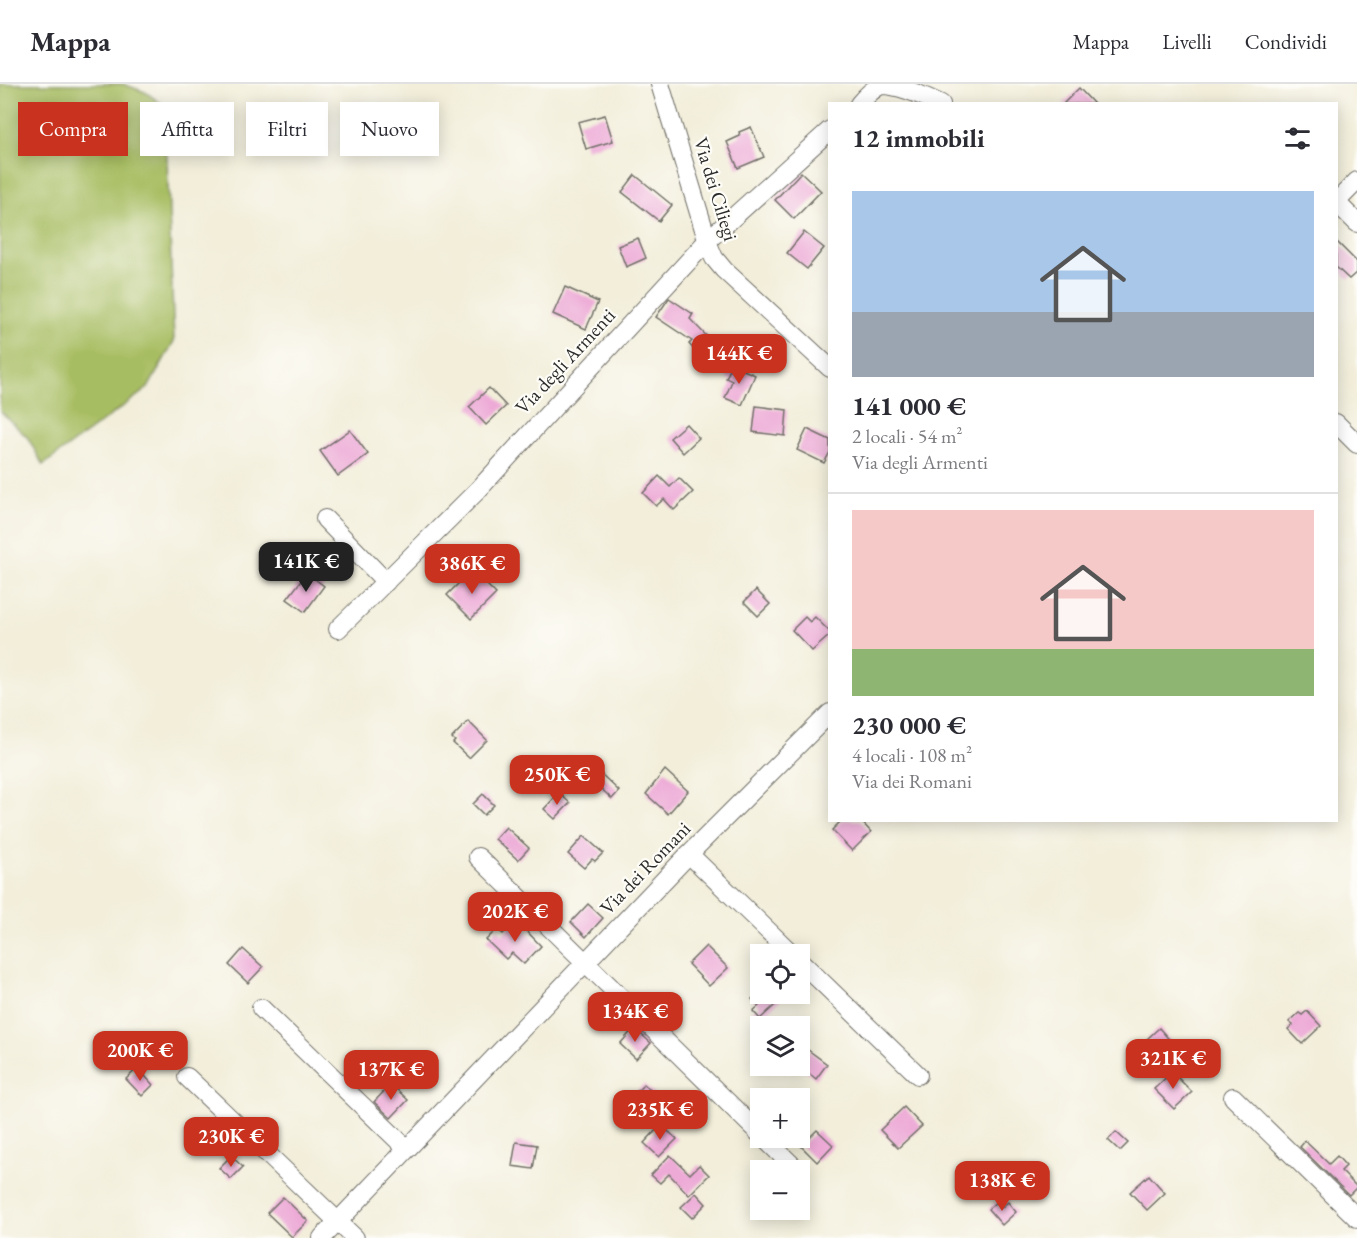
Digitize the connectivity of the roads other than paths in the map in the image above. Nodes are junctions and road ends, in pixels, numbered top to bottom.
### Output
1 (660, 84) edge
2 (861, 102) edge
3 (935, 102) edge
4 (828, 132) edge
5 (1357, 181) edge
6 (1338, 200) edge
7 (1338, 204) edge
8 (1357, 222) edge
9 (707, 241) junction
10 (828, 366) edge
11 (1338, 425) edge
12 (1357, 444) edge
13 (325, 519) dead end
14 (386, 582) junction
15 (338, 629) dead end
16 (828, 715) edge
17 (689, 854) junction
18 (478, 857) dead end
19 (782, 944) edge
20 (586, 962) junction
21 (810, 971) edge
22 (261, 1008) dead end
23 (918, 1075) dead end
24 (188, 1077) dead end
25 (1233, 1097) dead end
26 (750, 1124) edge
27 (774, 1148) edge
28 (407, 1149) junction
29 (787, 1160) edge
30 (1357, 1218) edge
31 (337, 1222) junction
32 (322, 1238) edge
33 (355, 1238) edge

1 - 9 street, Via dei Ciliegi
2 - 3 street
4 - 9 street, Via degli Armenti
5 - 6 street
7 - 8 street
9 - 10 street, Via dei Ciliegi
9 - 14 street, Via degli Armenti
11 - 12 street
13 - 14 street
14 - 15 street, Via degli Armenti
16 - 17 street, Via dei Romani
17 - 19 street
17 - 20 street, Via dei Romani
18 - 20 street
20 - 26 street
20 - 28 street, Via dei Romani
21 - 23 street
22 - 28 street
24 - 31 street
25 - 30 street
27 - 29 street
28 - 31 street, Via dei Romani
31 - 32 street, Via dei Romani
31 - 33 street

